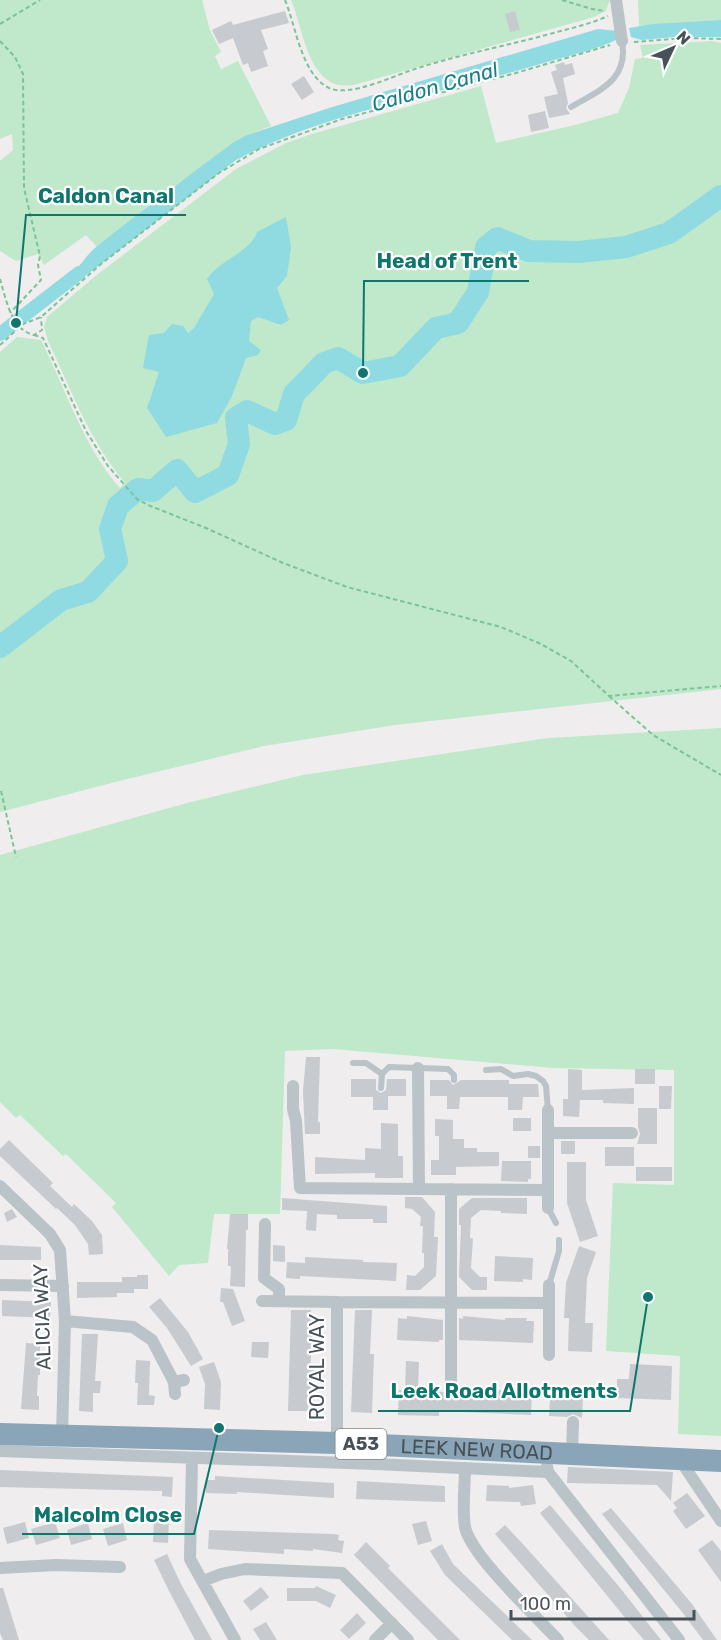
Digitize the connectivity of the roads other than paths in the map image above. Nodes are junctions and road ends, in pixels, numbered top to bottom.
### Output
1 (616, 6) edge
2 (622, 41) joint
3 (571, 107) dead end
4 (353, 1063) dead end
5 (418, 1068) junction
6 (486, 1070) dead end
7 (382, 1074) junction
8 (454, 1080) dead end
9 (293, 1086) dead end
10 (381, 1088) dead end
11 (548, 1110) joint
12 (548, 1133) junction
13 (632, 1133) dead end
14 (0, 1186) edge
15 (418, 1189) junction
16 (451, 1189) junction
17 (548, 1190) junction
18 (548, 1208) joint
19 (556, 1223) dead end
20 (266, 1224) dead end
21 (560, 1240) dead end
22 (549, 1285) joint
23 (0, 1286) edge
24 (63, 1286) junction
25 (279, 1295) junction
26 (262, 1301) dead end
27 (337, 1302) junction
28 (450, 1302) junction
29 (549, 1303) junction
30 (65, 1321) junction
31 (549, 1355) dead end
32 (452, 1381) dead end
33 (178, 1385) dead end
34 (573, 1422) dead end
35 (0, 1434) edge
36 (62, 1436) junction
37 (337, 1443) junction
38 (124, 1446) junction
39 (0, 1451) edge
40 (572, 1455) junction
41 (192, 1458) junction
42 (680, 1460) junction
43 (721, 1461) edge
44 (546, 1463) junction
45 (465, 1467) junction
46 (721, 1521) edge
47 (120, 1567) dead end
48 (2, 1568) edge
49 (203, 1581) junction
50 (392, 1623) junction
51 (235, 1640) edge
52 (375, 1640) edge
53 (408, 1640) edge
54 (558, 1640) edge
55 (680, 1640) edge

1 - 2 street
2 - 3 lane
4 - 7 lane
5 - 7 lane
5 - 8 lane
5 - 15 street
6 - 11 lane
7 - 10 lane
9 - 15 street
11 - 12 street
12 - 13 street
12 - 17 street
14 - 24 street, ALICIA WAY
15 - 16 street
16 - 17 street
16 - 28 street
17 - 18 street
18 - 19 lane
20 - 25 street
21 - 22 lane
22 - 29 street
23 - 24 street
24 - 30 street, ALICIA WAY
25 - 26 street
25 - 27 street
27 - 28 street, ROYAL WAY
27 - 37 street, ROYAL WAY
28 - 29 street, ROYAL WAY
28 - 32 street
29 - 31 street
30 - 33 street
30 - 36 street, ALICIA WAY
34 - 40 street
35 - 36 highway, LEEK NEW ROAD / A53
36 - 38 highway, LEEK NEW ROAD / A53
37 - 38 highway, LEEK NEW ROAD / A53
37 - 44 highway, LEEK NEW ROAD / A53
38 - 39 street, LEEK NEW ROAD
38 - 41 street, LEEK NEW ROAD
40 - 42 highway, LEEK NEW ROAD / A53
40 - 44 highway, LEEK NEW ROAD / A53
41 - 45 street, LEEK NEW ROAD
41 - 49 street
42 - 43 highway, LEEK NEW ROAD / A53
42 - 46 street
44 - 45 street, LEEK NEW ROAD
44 - 55 street
45 - 54 street
47 - 48 street
49 - 50 street
49 - 51 street
50 - 52 street
50 - 53 street

